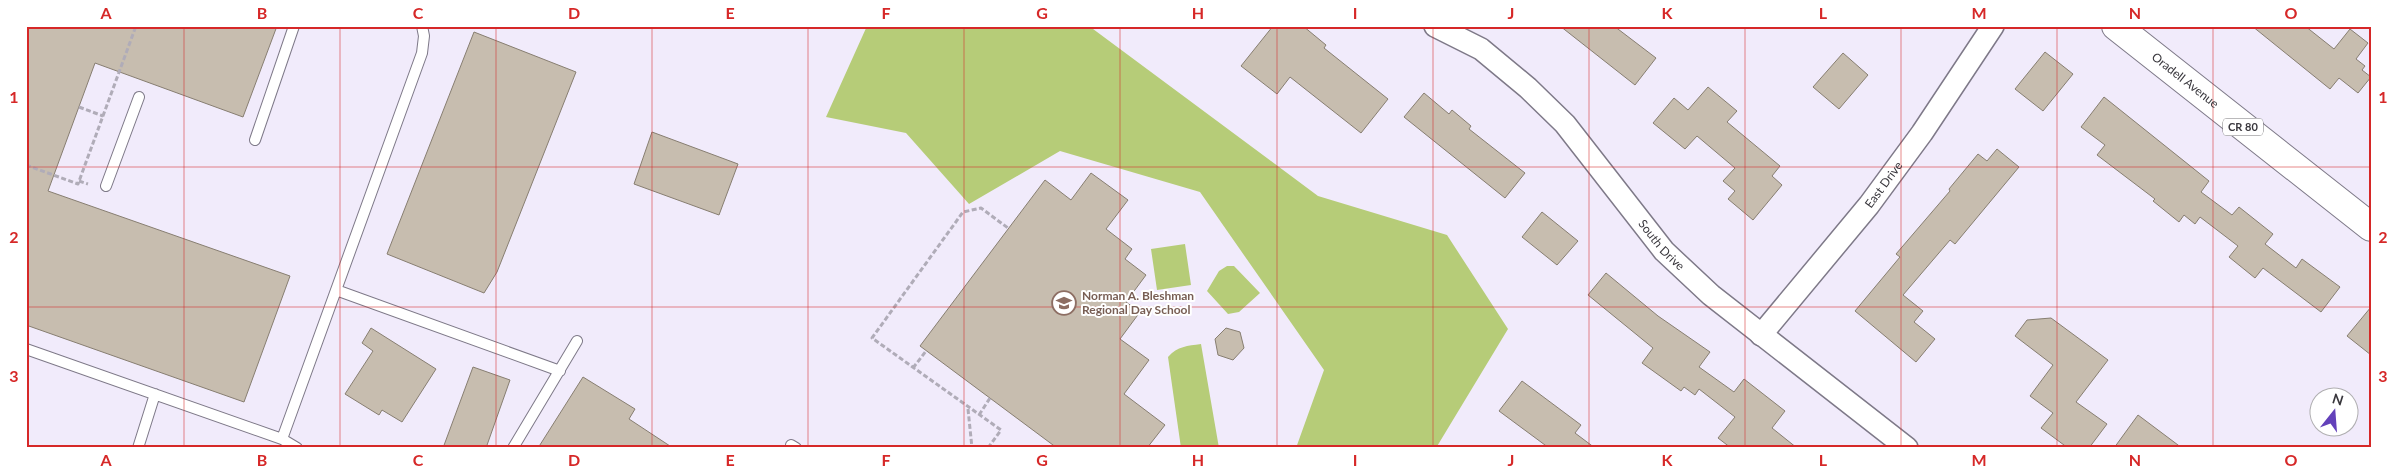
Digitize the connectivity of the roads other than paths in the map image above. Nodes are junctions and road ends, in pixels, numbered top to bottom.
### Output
1 (294, 26) edge
2 (422, 26) edge
3 (1435, 26) edge
4 (1993, 26) edge
5 (2116, 26) edge
6 (139, 97) dead end
7 (255, 140) dead end
8 (106, 186) dead end
9 (2371, 227) edge
10 (336, 290) junction
11 (1761, 335) junction
12 (576, 341) dead end
13 (26, 349) edge
14 (560, 371) junction
15 (155, 394) junction
16 (282, 439) junction
17 (138, 448) edge
18 (297, 448) edge
19 (513, 448) edge
20 (1907, 448) edge

1 - 7 lane
2 - 10 lane
3 - 11 street, South Drive
4 - 11 street, East Drive
5 - 9 main road, Oradell Avenue / CR 80
6 - 8 lane
10 - 14 lane
10 - 16 lane
11 - 20 street, South Drive
12 - 14 lane
13 - 15 lane
14 - 19 lane
15 - 16 lane
15 - 17 lane
16 - 18 lane

